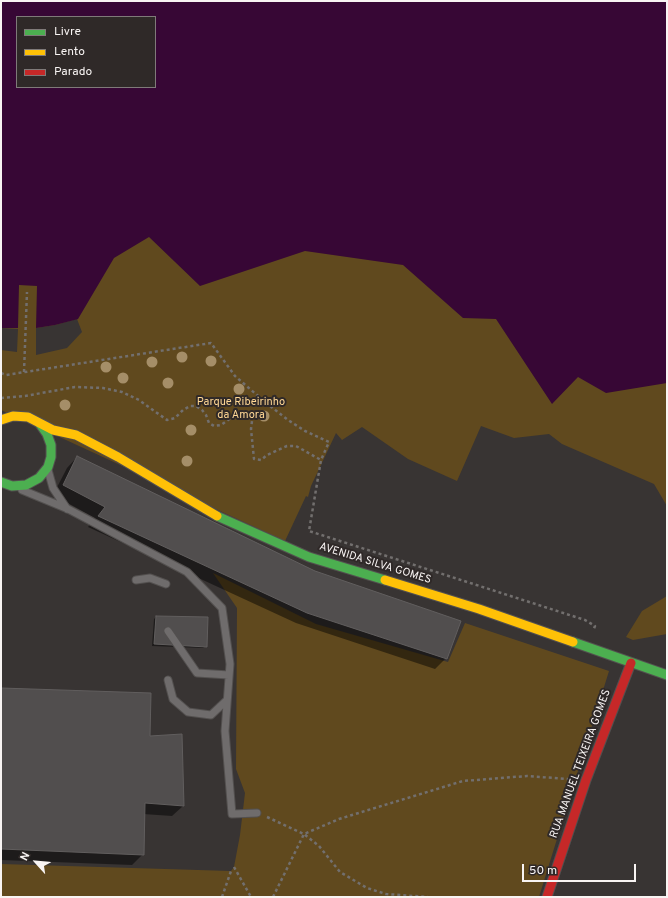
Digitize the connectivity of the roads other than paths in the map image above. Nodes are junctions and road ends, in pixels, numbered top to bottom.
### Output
1 (1, 420) edge
2 (40, 424) junction
3 (90, 442) junction
4 (73, 445) dead end
5 (48, 468) junction
6 (7, 486) edge
7 (68, 509) junction
8 (136, 580) dead end
9 (166, 584) dead end
10 (168, 631) dead end
11 (631, 663) junction
12 (229, 675) junction
13 (667, 675) edge
14 (168, 680) dead end
15 (227, 700) junction
16 (257, 813) road end
17 (547, 897) edge

1 - 2 street, AVENIDA SILVA GOMES
2 - 3 street, AVENIDA SILVA GOMES
2 - 5 street
3 - 4 street
3 - 11 street, AVENIDA SILVA GOMES
5 - 6 street
5 - 7 lane
6 - 7 lane
7 - 12 lane
8 - 9 lane
10 - 12 lane
11 - 13 street, AVENIDA SILVA GOMES
11 - 17 street, RUA MANUEL TEIXEIRA GOMES
12 - 15 lane
14 - 15 lane
15 - 16 lane

